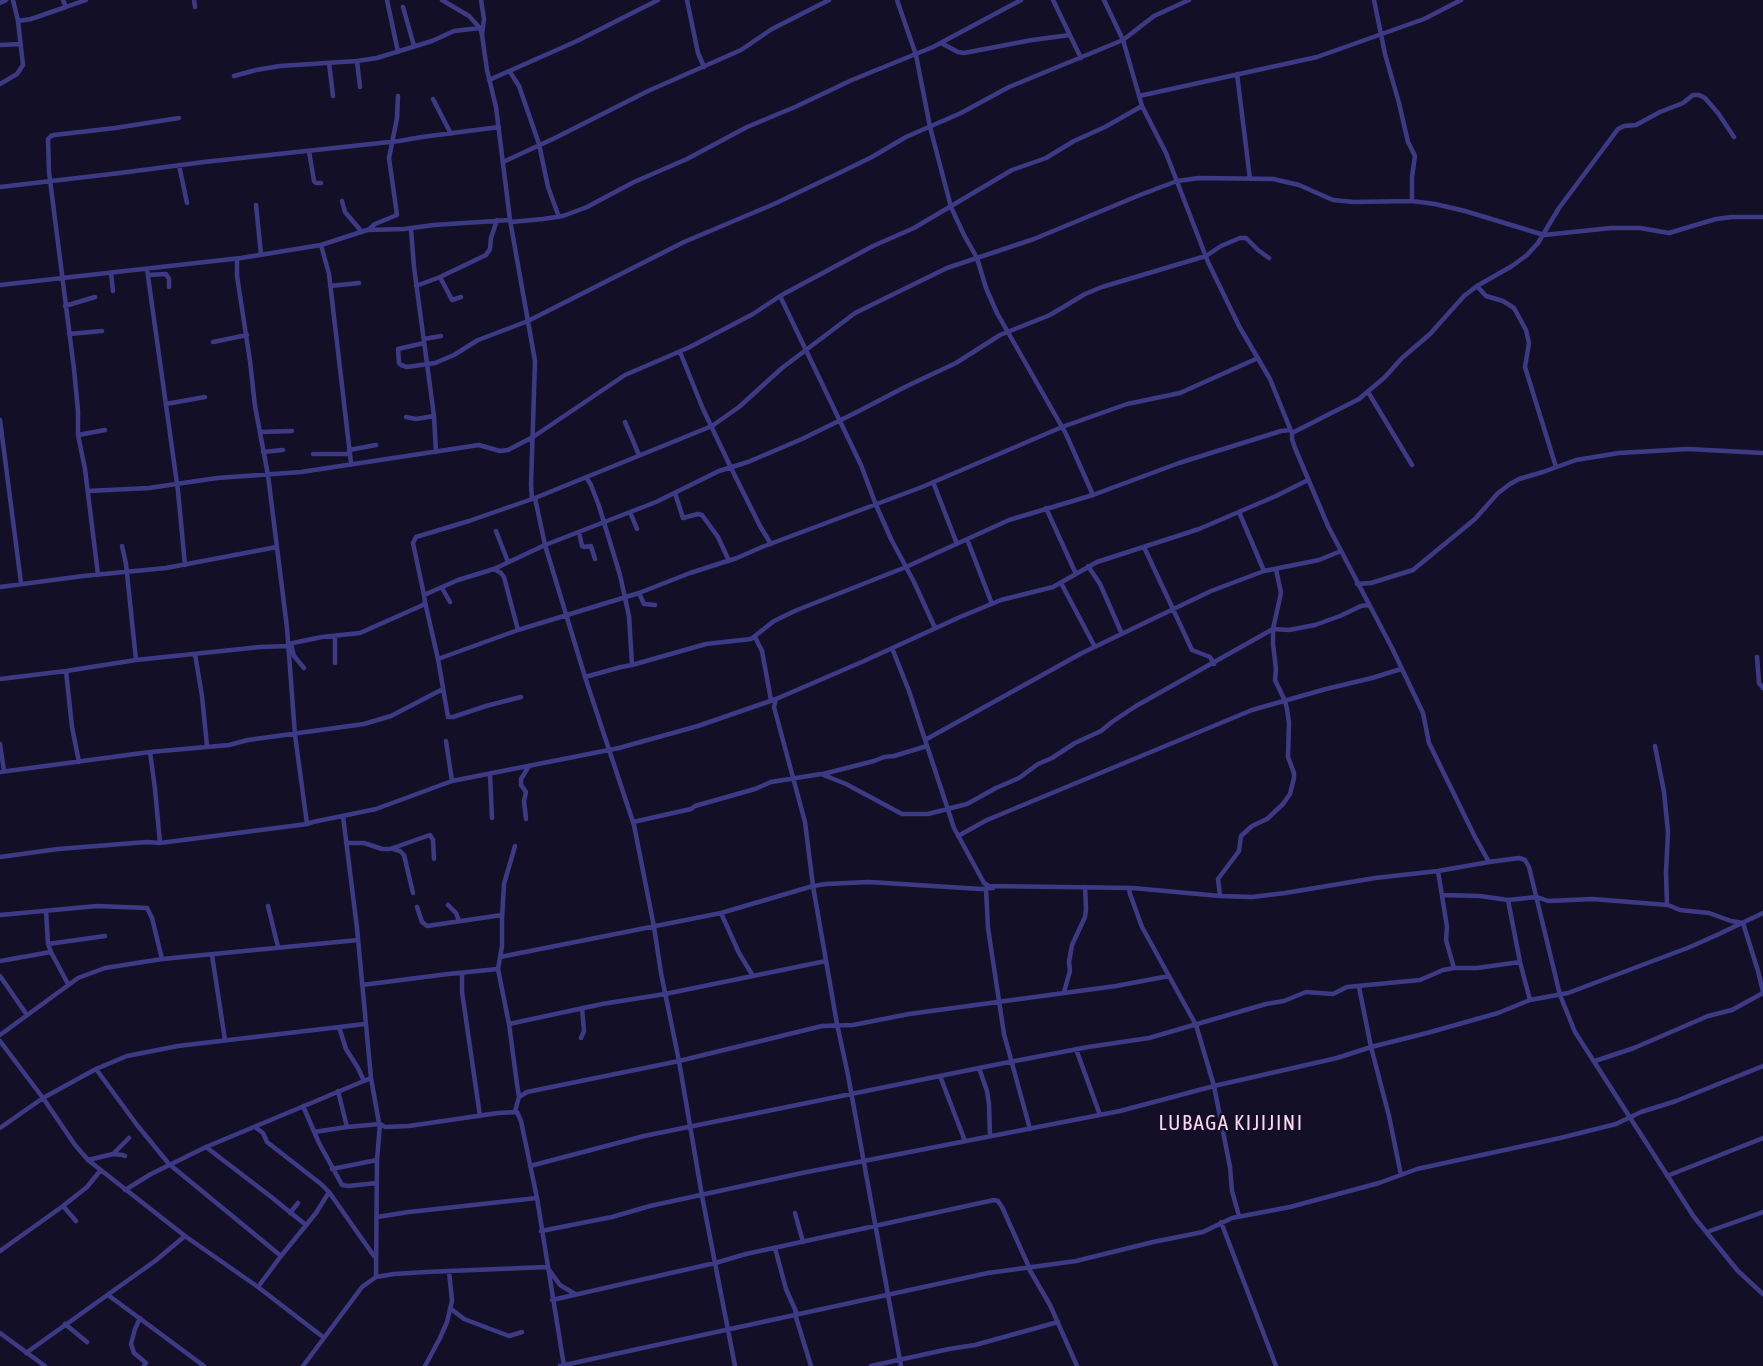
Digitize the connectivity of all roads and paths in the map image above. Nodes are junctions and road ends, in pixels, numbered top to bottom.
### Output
1 (6, 0) edge
2 (13, 0) edge
3 (63, 0) edge
4 (86, 0) edge
5 (194, 0) edge
6 (387, 0) edge
7 (441, 0) edge
8 (488, 0) edge
9 (658, 0) edge
10 (687, 0) edge
11 (829, 0) edge
12 (897, 0) edge
13 (1022, 0) edge
14 (1053, 0) edge
15 (1104, 0) edge
16 (1189, 0) edge
17 (1374, 0) edge
18 (1461, 0) edge
19 (481, 2) edge
20 (0, 3) edge
21 (66, 7) junction
22 (195, 7) dead end
23 (403, 8) dead end
24 (18, 21) junction
25 (480, 28) junction
26 (483, 35) junction
27 (1070, 35) junction
28 (1381, 35) junction
29 (1123, 40) junction
30 (941, 43) junction
31 (21, 44) junction
32 (0, 45) edge
33 (414, 46) junction
34 (398, 52) junction
35 (916, 55) junction
36 (1081, 58) junction
37 (357, 61) junction
38 (329, 63) junction
39 (704, 67) junction
40 (510, 72) junction
41 (1237, 74) junction
42 (234, 76) dead end
43 (489, 80) junction
44 (0, 84) edge
45 (360, 87) dead end
46 (333, 96) dead end
47 (398, 96) dead end
48 (1138, 96) junction
49 (433, 99) dead end
50 (1142, 106) junction
51 (179, 118) dead end
52 (499, 127) junction
53 (930, 127) junction
54 (451, 134) junction
55 (1734, 137) dead end
56 (392, 142) junction
57 (539, 144) junction
58 (309, 151) junction
59 (503, 162) junction
60 (179, 165) junction
61 (1251, 179) junction
62 (1177, 181) junction
63 (50, 182) junction
64 (321, 183) dead end
65 (0, 187) edge
66 (342, 201) dead end
67 (1412, 201) junction
68 (187, 203) dead end
69 (256, 205) dead end
70 (951, 207) junction
71 (559, 217) junction
72 (1763, 217) edge
73 (497, 220) junction
74 (511, 221) junction
75 (411, 229) junction
76 (365, 231) junction
77 (1544, 235) junction
78 (321, 245) junction
79 (261, 254) junction
80 (1206, 256) junction
81 (977, 258) junction
82 (1269, 258) dead end
83 (237, 259) junction
84 (148, 272) junction
85 (111, 273) junction
86 (440, 277) junction
87 (62, 278) junction
88 (359, 283) dead end
89 (0, 285) edge
90 (330, 286) junction
91 (416, 286) junction
92 (1478, 286) junction
93 (170, 287) dead end
94 (113, 291) dead end
95 (780, 296) junction
96 (95, 297) dead end
97 (461, 297) dead end
98 (65, 306) junction
99 (528, 321) junction
100 (102, 331) dead end
101 (1006, 333) junction
102 (69, 334) junction
103 (247, 335) junction
104 (441, 336) dead end
105 (424, 341) junction
106 (213, 342) dead end
107 (805, 350) junction
108 (680, 352) junction
109 (1258, 358) junction
110 (427, 364) junction
111 (1368, 392) junction
112 (205, 397) dead end
113 (166, 404) junction
114 (434, 416) junction
115 (406, 417) dead end
116 (0, 420) edge
117 (840, 421) junction
118 (625, 422) dead end
119 (712, 426) junction
120 (1062, 427) junction
121 (105, 430) dead end
122 (292, 431) dead end
123 (1291, 431) junction
124 (260, 432) junction
125 (78, 435) junction
126 (532, 436) junction
127 (376, 445) dead end
128 (283, 450) dead end
129 (262, 452) junction
130 (349, 452) junction
131 (436, 452) junction
132 (1763, 453) edge
133 (313, 454) dead end
134 (639, 455) junction
135 (2, 457) edge
136 (351, 463) junction
137 (1413, 465) dead end
138 (730, 467) junction
139 (1556, 467) junction
140 (268, 475) junction
141 (586, 477) junction
142 (1308, 480) junction
143 (933, 482) junction
144 (177, 484) junction
145 (88, 491) junction
146 (675, 494) junction
147 (1093, 495) junction
148 (533, 498) junction
149 (876, 505) junction
150 (1046, 508) junction
151 (630, 512) junction
152 (1239, 512) junction
153 (604, 522) junction
154 (637, 529) dead end
155 (496, 531) dead end
156 (579, 532) junction
157 (967, 539) junction
158 (771, 544) junction
159 (957, 544) junction
160 (545, 545) junction
161 (122, 546) dead end
162 (277, 547) junction
163 (1144, 548) junction
164 (1341, 551) junction
165 (595, 559) dead end
166 (729, 561) junction
167 (508, 562) junction
168 (185, 565) junction
169 (1088, 566) junction
170 (906, 567) junction
171 (1276, 568) junction
172 (494, 569) junction
173 (1264, 571) junction
174 (127, 572) junction
175 (98, 574) junction
176 (1076, 574) junction
177 (21, 583) junction
178 (1061, 583) junction
179 (1357, 584) junction
180 (0, 587) edge
181 (442, 588) junction
182 (639, 593) junction
183 (424, 595) junction
184 (624, 597) junction
185 (425, 602) junction
186 (450, 602) dead end
187 (992, 604) junction
188 (655, 605) dead end
189 (1368, 605) junction
190 (1173, 609) junction
191 (568, 615) junction
192 (935, 628) junction
193 (1274, 629) junction
194 (518, 630) junction
195 (1122, 634) junction
196 (335, 636) junction
197 (755, 637) junction
198 (289, 645) junction
199 (1095, 647) junction
200 (892, 648) junction
201 (195, 654) junction
202 (1757, 657) dead end
203 (438, 659) junction
204 (136, 660) junction
205 (335, 663) dead end
206 (1214, 664) junction
207 (632, 665) junction
208 (304, 668) dead end
209 (1401, 669) junction
210 (66, 671) junction
211 (585, 677) junction
212 (0, 679) edge
213 (1763, 688) edge
214 (443, 689) junction
215 (521, 697) dead end
216 (771, 700) junction
217 (1285, 701) junction
218 (774, 707) junction
219 (295, 735) junction
220 (446, 741) dead end
221 (926, 743) junction
222 (0, 744) edge
223 (207, 746) junction
224 (1656, 746) dead end
225 (609, 750) junction
226 (150, 752) junction
227 (79, 762) junction
228 (529, 766) junction
229 (2, 772) edge
230 (821, 774) junction
231 (490, 775) junction
232 (792, 779) junction
233 (452, 781) junction
234 (947, 810) junction
235 (343, 816) junction
236 (492, 818) dead end
237 (526, 819) dead end
238 (633, 822) junction
239 (308, 824) junction
240 (958, 836) junction
241 (160, 843) junction
242 (346, 843) junction
243 (515, 846) dead end
244 (392, 849) junction
245 (0, 857) edge
246 (434, 859) dead end
247 (1489, 862) junction
248 (1438, 871) junction
249 (813, 886) junction
250 (994, 887) junction
251 (1085, 887) junction
252 (1129, 888) junction
253 (986, 889) junction
254 (413, 893) dead end
255 (1442, 895) junction
256 (1220, 896) junction
257 (1537, 897) junction
258 (1508, 900) junction
259 (448, 905) dead end
260 (1667, 905) junction
261 (268, 906) dead end
262 (417, 907) dead end
263 (46, 911) junction
264 (721, 913) junction
265 (1763, 913) edge
266 (0, 915) edge
267 (502, 915) junction
268 (459, 921) junction
269 (1743, 923) junction
270 (654, 927) junction
271 (105, 936) dead end
272 (358, 940) junction
273 (48, 944) junction
274 (278, 947) junction
275 (51, 952) junction
276 (212, 955) junction
277 (501, 957) junction
278 (162, 959) junction
279 (0, 961) edge
280 (826, 961) junction
281 (1520, 962) junction
282 (1454, 968) junction
283 (498, 969) junction
284 (462, 973) junction
285 (0, 976) edge
286 (753, 976) junction
287 (1169, 976) junction
288 (68, 984) junction
289 (362, 985) junction
290 (1359, 987) junction
291 (1064, 992) junction
292 (1763, 993) edge
293 (665, 994) junction
294 (1560, 994) junction
295 (1530, 1000) junction
296 (1000, 1001) junction
297 (582, 1008) junction
298 (27, 1015) junction
299 (365, 1024) junction
300 (509, 1024) junction
301 (837, 1024) junction
302 (1196, 1025) junction
303 (339, 1027) junction
304 (0, 1035) edge
305 (581, 1038) dead end
306 (225, 1040) junction
307 (0, 1041) edge
308 (1371, 1047) junction
309 (1076, 1049) junction
310 (679, 1061) junction
311 (1011, 1061) junction
312 (1594, 1061) junction
313 (1763, 1066) edge
314 (979, 1068) junction
315 (96, 1069) junction
316 (940, 1076) junction
317 (371, 1078) junction
318 (364, 1081) junction
319 (1215, 1086) junction
320 (338, 1091) junction
321 (852, 1095) junction
322 (519, 1097) junction
323 (43, 1098) junction
324 (303, 1106) junction
325 (515, 1111) junction
326 (1100, 1115) junction
327 (480, 1116) junction
328 (1630, 1116) junction
329 (380, 1124) junction
330 (255, 1126) junction
331 (347, 1127) junction
332 (691, 1127) junction
333 (0, 1128) edge
334 (1030, 1129) junction
335 (315, 1132) junction
336 (990, 1136) junction
337 (129, 1138) dead end
338 (1763, 1138) edge
339 (965, 1141) junction
340 (206, 1147) junction
341 (114, 1154) junction
342 (125, 1156) dead end
343 (88, 1160) junction
344 (377, 1160) junction
345 (864, 1162) junction
346 (169, 1164) junction
347 (530, 1166) junction
348 (332, 1169) junction
349 (100, 1171) junction
350 (1401, 1175) junction
351 (1667, 1176) junction
352 (377, 1183) junction
353 (125, 1190) junction
354 (329, 1192) junction
355 (702, 1196) junction
356 (537, 1198) junction
357 (298, 1203) dead end
358 (63, 1206) junction
359 (1763, 1212) edge
360 (290, 1213) junction
361 (795, 1213) dead end
362 (1239, 1216) junction
363 (377, 1217) junction
364 (76, 1221) dead end
365 (1221, 1222) junction
366 (306, 1226) junction
367 (875, 1226) junction
368 (542, 1231) junction
369 (1707, 1232) junction
370 (185, 1236) junction
371 (803, 1242) junction
372 (775, 1248) junction
373 (0, 1251) edge
374 (281, 1256) junction
375 (375, 1257) junction
376 (715, 1263) junction
377 (547, 1268) junction
378 (1029, 1268) junction
379 (449, 1271) junction
380 (376, 1277) junction
381 (258, 1287) junction
382 (575, 1294) junction
383 (1763, 1294) edge
384 (108, 1295) junction
385 (887, 1295) junction
386 (552, 1300) junction
387 (450, 1308) junction
388 (796, 1314) junction
389 (140, 1318) junction
390 (1058, 1322) junction
391 (65, 1324) junction
392 (727, 1330) junction
393 (522, 1332) dead end
394 (0, 1333) edge
395 (323, 1337) junction
396 (87, 1342) dead end
397 (26, 1353) junction
398 (899, 1359) junction
399 (45, 1366) edge
400 (144, 1366) edge
401 (204, 1366) edge
402 (303, 1366) edge
403 (425, 1366) edge
404 (563, 1366) edge
405 (735, 1366) edge
406 (811, 1366) edge
407 (871, 1366) edge
408 (900, 1366) edge
409 (1077, 1366) edge
410 (1276, 1366) edge

1 - 20 street
2 - 24 street
3 - 21 street
4 - 21 street
5 - 22 street
6 - 34 street
7 - 25 street
8 - 19 street
9 - 40 street
10 - 39 street
11 - 39 street
12 - 35 street
13 - 30 street
14 - 27 street
15 - 29 street
16 - 29 street
17 - 28 street
18 - 28 street
19 - 26 street
21 - 24 street
23 - 33 street
24 - 31 street
25 - 26 street
25 - 33 street
26 - 43 street
27 - 30 street
27 - 36 street
28 - 41 street
28 - 67 street
29 - 36 street
29 - 48 street
30 - 35 street
31 - 32 street
31 - 44 street
33 - 34 street
34 - 37 street
35 - 53 street
35 - 71 street
36 - 53 street
37 - 38 street
37 - 45 street
38 - 42 street
38 - 46 street
39 - 57 street
40 - 43 street
40 - 57 street
41 - 48 street
41 - 61 street
43 - 52 street
47 - 56 street
48 - 50 street
49 - 54 street
50 - 62 street
50 - 70 street
51 - 63 street
52 - 54 street
52 - 59 street
53 - 70 street
53 - 99 street
54 - 56 street
55 - 77 street
56 - 58 street
56 - 76 street
57 - 59 street
57 - 71 street
58 - 60 street
58 - 64 street
59 - 74 street
60 - 63 street
60 - 68 street
61 - 62 street
61 - 67 street
62 - 80 street
62 - 81 street
63 - 65 street
63 - 87 street
66 - 76 street
67 - 77 street
69 - 79 street
70 - 81 street
70 - 95 street
71 - 74 street
72 - 77 street
73 - 74 street
73 - 75 street
73 - 86 street
74 - 99 street
75 - 76 street
75 - 91 street
76 - 78 street
77 - 92 street
78 - 79 street
78 - 90 street
79 - 83 street
80 - 82 street
80 - 101 street
80 - 109 street
81 - 101 street
81 - 107 street
83 - 84 street
83 - 103 street
84 - 85 street
84 - 93 street
84 - 113 street
85 - 87 street
85 - 94 street
86 - 91 street
86 - 97 street
87 - 89 street
87 - 98 street
88 - 90 street
90 - 130 street
91 - 105 street
92 - 111 street
92 - 139 street
95 - 107 street
95 - 108 street
96 - 98 street
98 - 102 street
99 - 110 street
99 - 126 street
100 - 102 street
101 - 117 street
101 - 120 street
102 - 125 street
103 - 106 street
103 - 124 street
104 - 105 street
105 - 110 street
105 - 110 street
107 - 117 street
107 - 119 street
108 - 119 street
108 - 126 street
109 - 120 street
109 - 123 street
110 - 114 street
111 - 123 street
111 - 137 street
112 - 113 street
113 - 144 street
114 - 115 street
114 - 131 street
116 - 135 street
117 - 138 street
117 - 149 street
118 - 134 street
119 - 134 street
119 - 138 street
120 - 143 street
120 - 147 street
121 - 125 street
122 - 124 street
123 - 142 street
123 - 147 street
124 - 129 street
125 - 145 street
126 - 131 street
126 - 148 street
127 - 130 street
128 - 129 street
129 - 140 street
130 - 133 street
130 - 136 street
131 - 136 street
132 - 139 street
134 - 141 street
135 - 177 street
136 - 140 street
138 - 146 street
138 - 158 street
139 - 179 street
140 - 144 street
140 - 162 street
141 - 148 street
141 - 153 street
142 - 152 street
142 - 164 street
143 - 149 street
143 - 159 street
144 - 145 street
144 - 168 street
145 - 175 street
146 - 151 street
146 - 166 street
147 - 150 street
148 - 160 street
148 - 183 street
149 - 158 street
149 - 170 street
150 - 157 street
150 - 176 street
151 - 153 street
151 - 154 street
152 - 163 street
152 - 173 street
153 - 156 street
153 - 184 street
155 - 167 street
156 - 160 street
156 - 165 street
157 - 159 street
157 - 187 street
158 - 166 street
159 - 170 street
160 - 167 street
160 - 191 street
161 - 174 street
162 - 168 street
162 - 198 street
163 - 169 street
163 - 190 street
164 - 171 street
164 - 179 street
166 - 182 street
167 - 172 street
168 - 174 street
169 - 176 street
169 - 195 street
170 - 192 street
170 - 197 street
171 - 173 street
171 - 193 street
172 - 181 street
172 - 194 street
173 - 190 street
174 - 175 street
174 - 204 street
175 - 177 street
176 - 178 street
177 - 180 street
178 - 187 street
178 - 199 street
179 - 189 street
181 - 183 street
181 - 186 street
182 - 184 street
182 - 188 street
183 - 185 street
184 - 191 street
184 - 207 street
185 - 196 street
185 - 203 street
187 - 192 street
189 - 193 street
189 - 209 street
190 - 195 street
190 - 206 street
191 - 194 street
191 - 211 street
192 - 200 street
193 - 206 street
193 - 217 street
194 - 203 street
195 - 199 street
196 - 198 street
196 - 205 street
197 - 207 street
197 - 216 street
198 - 201 street
198 - 208 street
198 - 219 street
199 - 221 street
200 - 216 street
200 - 221 street
201 - 204 street
201 - 223 street
202 - 213 street
203 - 214 street
204 - 210 street
206 - 234 street
207 - 211 street
209 - 217 street
209 - 247 street
210 - 212 street
210 - 227 street
211 - 225 street
214 - 215 street
214 - 219 street
216 - 218 street
216 - 218 street
216 - 225 street
217 - 240 street
217 - 256 street
218 - 232 street
219 - 223 street
219 - 239 street
220 - 233 street
221 - 230 street
221 - 234 street
222 - 229 street
223 - 226 street
224 - 260 street
225 - 228 street
225 - 238 street
226 - 227 street
226 - 241 street
227 - 229 street
228 - 231 street
228 - 237 street
230 - 232 street
230 - 234 street
231 - 233 street
231 - 236 street
232 - 238 street
232 - 249 street
233 - 235 street
234 - 240 street
235 - 239 street
235 - 242 street
238 - 270 street
239 - 241 street
240 - 250 street
241 - 245 street
242 - 244 street
242 - 272 street
243 - 267 street
244 - 246 street
244 - 254 street
247 - 248 street
247 - 257 street
248 - 255 street
248 - 256 street
249 - 253 street
249 - 264 street
249 - 280 street
250 - 251 street
250 - 253 street
251 - 252 street
251 - 291 street
252 - 256 street
252 - 287 street
253 - 296 street
255 - 258 street
255 - 282 street
257 - 258 street
257 - 260 street
257 - 294 street
258 - 281 street
259 - 268 street
260 - 269 street
261 - 274 street
262 - 268 street
263 - 266 street
263 - 273 street
263 - 278 street
264 - 270 street
264 - 286 street
265 - 269 street
267 - 268 street
267 - 277 street
269 - 292 street
269 - 294 street
270 - 277 street
270 - 293 street
271 - 273 street
272 - 274 street
272 - 289 street
273 - 275 street
274 - 276 street
275 - 279 street
275 - 288 street
276 - 278 street
276 - 306 street
277 - 283 street
278 - 288 street
280 - 286 street
280 - 301 street
281 - 282 street
281 - 295 street
282 - 290 street
283 - 284 street
283 - 300 street
284 - 289 street
284 - 327 street
285 - 298 street
286 - 293 street
287 - 291 street
287 - 302 street
288 - 298 street
289 - 299 street
290 - 302 street
290 - 308 street
291 - 296 street
292 - 312 street
293 - 297 street
293 - 310 street
294 - 295 street
294 - 312 street
295 - 308 street
296 - 301 street
296 - 311 street
297 - 300 street
297 - 305 street
298 - 304 street
299 - 303 street
299 - 317 street
300 - 322 street
301 - 310 street
301 - 321 street
302 - 309 street
302 - 319 street
303 - 306 street
303 - 318 street
306 - 315 street
307 - 323 street
308 - 319 street
308 - 350 street
309 - 311 street
309 - 326 street
310 - 322 street
310 - 332 street
311 - 314 street
311 - 334 street
312 - 328 street
313 - 328 street
314 - 316 street
314 - 336 street
315 - 323 street
315 - 346 street
316 - 321 street
316 - 339 street
317 - 318 street
317 - 329 street
318 - 320 street
319 - 326 street
319 - 362 street
320 - 324 street
320 - 331 street
321 - 332 street
321 - 345 street
322 - 325 street
323 - 333 street
323 - 343 street
324 - 330 street
324 - 335 street
325 - 327 street
325 - 347 street
326 - 334 street
327 - 329 street
328 - 350 street
328 - 351 street
329 - 331 street
329 - 344 street
330 - 340 street
330 - 354 street
331 - 335 street
332 - 347 street
332 - 355 street
334 - 336 street
335 - 348 street
336 - 339 street
337 - 341 street
338 - 351 street
339 - 345 street
340 - 346 street
340 - 360 street
341 - 342 street
341 - 343 street
343 - 349 street
344 - 348 street
344 - 352 street
345 - 355 street
345 - 367 street
346 - 353 street
346 - 374 street
347 - 356 street
348 - 352 street
349 - 353 street
349 - 358 street
350 - 362 street
351 - 369 street
352 - 363 street
353 - 370 street
354 - 366 street
354 - 375 street
355 - 368 street
355 - 376 street
356 - 363 street
356 - 368 street
357 - 360 street
358 - 364 street
358 - 373 street
359 - 369 street
360 - 366 street
361 - 371 street
362 - 365 street
363 - 375 street
365 - 378 street
365 - 410 street
366 - 374 street
367 - 371 street
367 - 378 street
367 - 385 street
368 - 377 street
369 - 383 street
370 - 381 street
370 - 384 street
371 - 372 street
372 - 376 street
372 - 388 street
374 - 381 street
375 - 380 street
376 - 382 street
376 - 392 street
377 - 379 street
377 - 382 street
377 - 386 street
378 - 385 street
378 - 390 street
379 - 380 street
379 - 387 street
380 - 395 street
381 - 395 street
382 - 386 street
384 - 389 street
384 - 391 street
385 - 388 street
385 - 398 street
386 - 404 street
387 - 393 street
387 - 403 street
388 - 392 street
388 - 406 street
389 - 400 street
389 - 401 street
390 - 398 street
390 - 409 street
391 - 396 street
391 - 397 street
392 - 404 street
392 - 405 street
394 - 397 street
395 - 402 street
397 - 399 street
398 - 407 street
398 - 408 street

